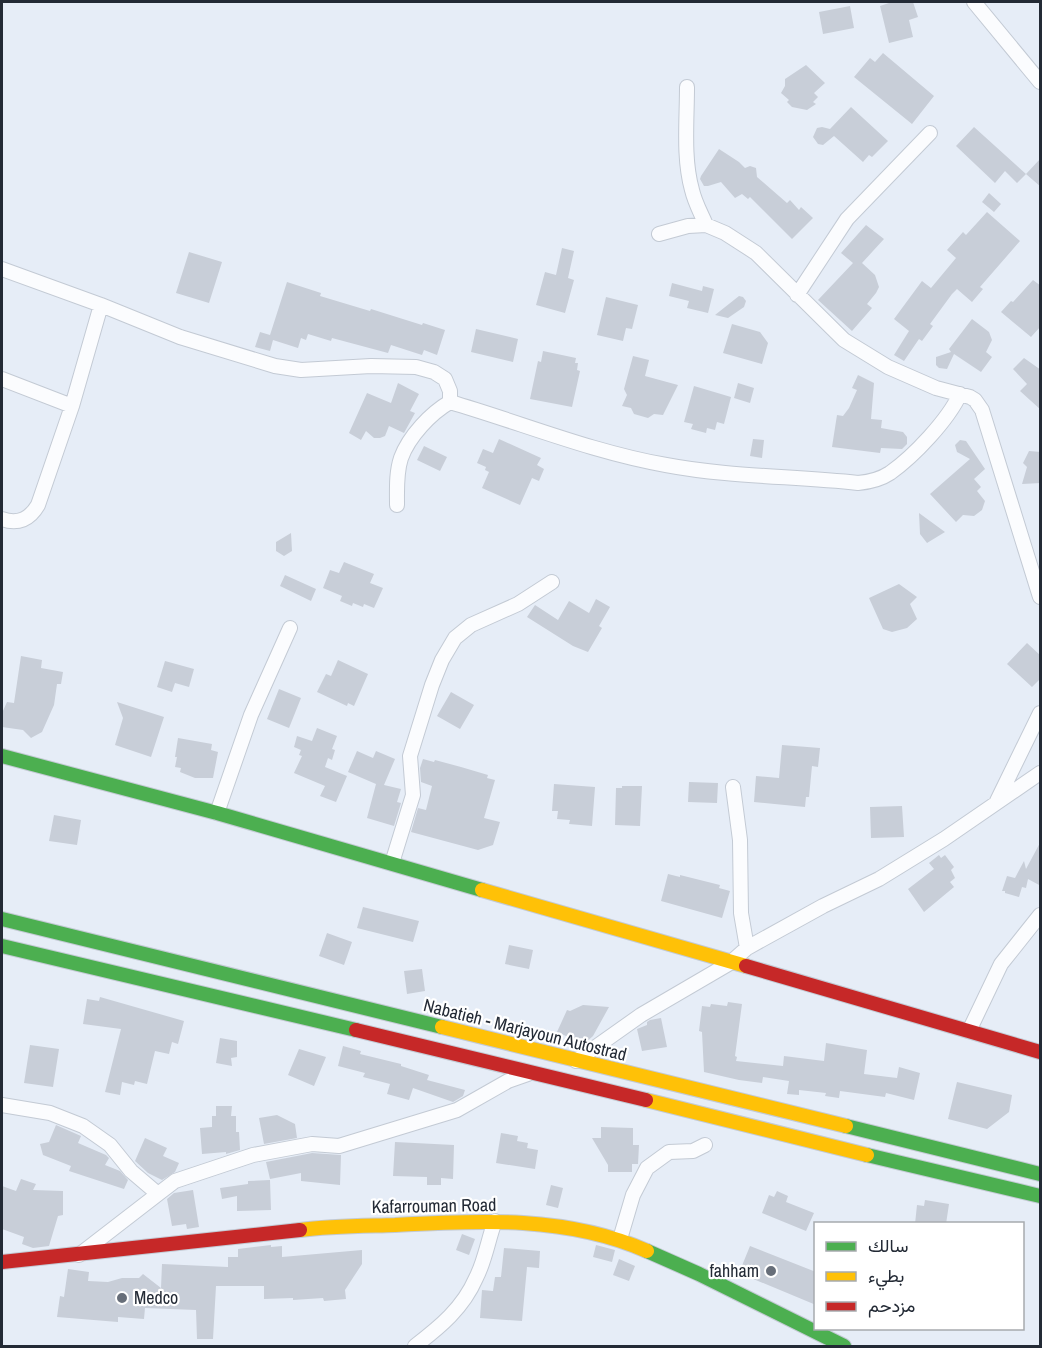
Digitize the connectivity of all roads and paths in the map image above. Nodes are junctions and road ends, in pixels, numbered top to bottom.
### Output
1 (974, 2) edge
2 (1041, 82) edge
3 (687, 87) dead end
4 (930, 133) dead end
5 (706, 225) junction
6 (659, 234) dead end
7 (2, 269) edge
8 (797, 295) junction
9 (101, 305) junction
10 (2, 380) edge
11 (960, 394) junction
12 (450, 402) junction
13 (72, 406) junction
14 (396, 505) dead end
15 (2, 519) edge
16 (1037, 569) edge
17 (552, 582) dead end
18 (1041, 597) edge
19 (290, 628) dead end
20 (1041, 713) edge
21 (2, 756) edge
22 (1041, 773) edge
23 (733, 787) dead end
24 (996, 803) junction
25 (217, 813) junction
26 (392, 863) junction
27 (1041, 915) edge
28 (2, 919) edge
29 (2, 946) edge
30 (747, 948) junction
31 (730, 963) junction
32 (969, 1031) junction
33 (1041, 1052) edge
34 (576, 1061) junction
35 (534, 1072) junction
36 (2, 1105) edge
37 (705, 1145) dead end
38 (1041, 1174) edge
39 (158, 1194) junction
40 (1041, 1196) edge
41 (495, 1221) junction
42 (620, 1239) junction
43 (79, 1255) junction
44 (2, 1262) edge
45 (415, 1347) edge
46 (844, 1347) edge

1 - 2 street
3 - 5 street
4 - 8 street
5 - 6 street
5 - 8 street
7 - 9 street
8 - 11 street
9 - 12 street
9 - 13 street
10 - 13 street
11 - 12 street
11 - 16 street
12 - 14 street
13 - 15 street
16 - 18 street
17 - 26 street
19 - 25 street
20 - 24 street
21 - 25 main road
22 - 24 street
23 - 30 street
24 - 30 street
25 - 26 main road
26 - 31 main road
27 - 32 street
28 - 34 main road, Nabatieh - Marjayoun Autostrad
29 - 35 main road
30 - 31 street
31 - 32 main road
31 - 34 street
32 - 33 main road
34 - 38 main road, Nabatieh - Marjayoun Autostrad
35 - 39 street
35 - 40 main road
36 - 39 street
37 - 42 street
39 - 43 street
41 - 42 main road, Kafarrouman Road
41 - 43 main road, Kafarrouman Road
41 - 45 street
42 - 46 main road, Kafarrouman Road
43 - 44 main road, Kafarrouman Road

